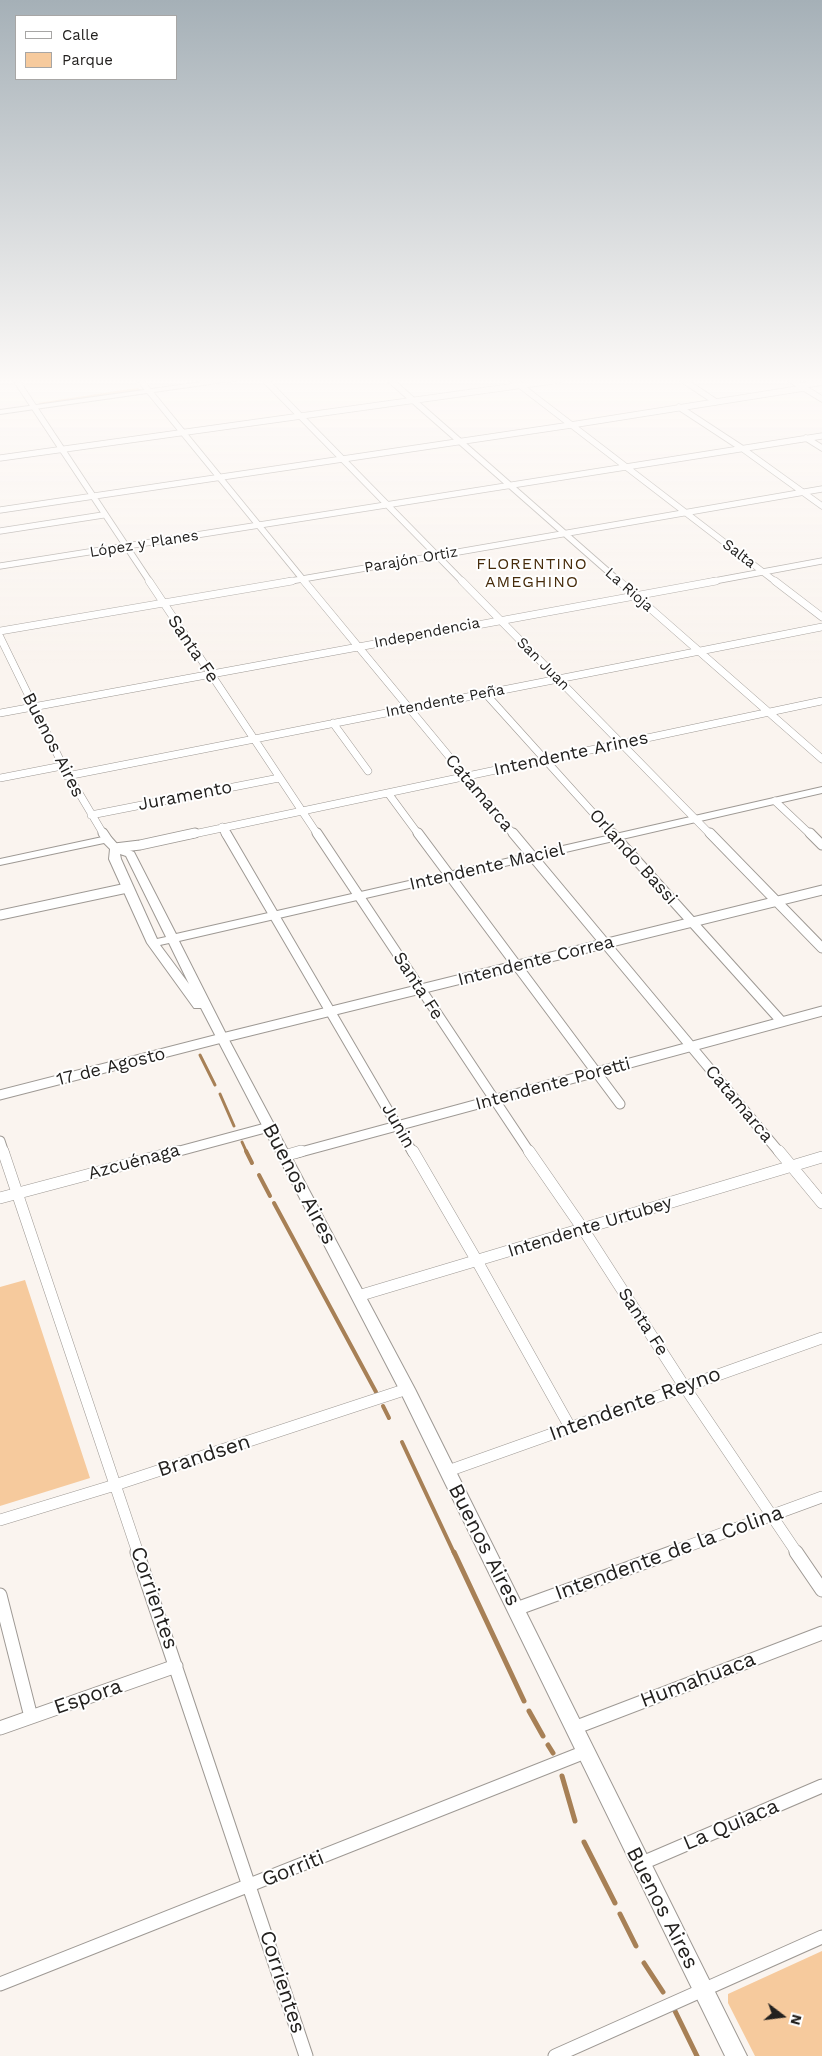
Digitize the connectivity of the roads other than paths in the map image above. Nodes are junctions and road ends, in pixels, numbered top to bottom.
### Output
1 (78, 476) edge
2 (225, 476) edge
3 (359, 476) edge
4 (499, 476) edge
5 (576, 476) edge
6 (637, 476) edge
7 (781, 476) edge
8 (218, 477) junction
9 (511, 486) junction
10 (822, 489) edge
11 (803, 492) junction
12 (91, 496) junction
13 (388, 506) junction
14 (822, 506) edge
15 (0, 510) edge
16 (686, 513) junction
17 (103, 515) junction
18 (259, 526) junction
19 (0, 531) edge
20 (565, 534) junction
21 (125, 547) junction
22 (436, 555) junction
23 (822, 561) edge
24 (0, 566) edge
25 (763, 572) junction
26 (302, 578) junction
27 (635, 595) junction
28 (163, 603) junction
29 (822, 617) edge
30 (499, 620) junction
31 (822, 627) edge
32 (0, 631) edge
33 (0, 637) edge
34 (358, 647) junction
35 (698, 651) junction
36 (210, 674) junction
37 (558, 679) junction
38 (485, 693) junction
39 (822, 701) edge
40 (33, 707) junction
41 (408, 708) junction
42 (769, 712) junction
43 (0, 713) edge
44 (333, 723) junction
45 (253, 738) junction
46 (622, 743) junction
47 (822, 759) edge
48 (545, 760) junction
49 (62, 766) junction
50 (368, 771) dead end
51 (67, 776) junction
52 (465, 776) junction
53 (0, 778) edge
54 (279, 778) junction
55 (822, 790) edge
56 (388, 793) junction
57 (775, 801) junction
58 (301, 811) junction
59 (91, 815) junction
60 (697, 820) junction
61 (222, 827) junction
62 (616, 838) junction
63 (111, 844) junction
64 (822, 845) edge
65 (533, 857) junction
66 (0, 862) edge
67 (450, 875) junction
68 (126, 888) junction
69 (822, 890) edge
70 (360, 897) junction
71 (777, 901) junction
72 (0, 915) edge
73 (274, 916) junction
74 (692, 922) junction
75 (171, 939) junction
76 (152, 943) junction
77 (605, 944) junction
78 (822, 948) edge
79 (517, 966) junction
80 (420, 989) junction
81 (822, 1011) edge
82 (331, 1012) junction
83 (782, 1022) junction
84 (222, 1038) junction
85 (690, 1046) junction
86 (597, 1073) junction
87 (0, 1095) edge
88 (494, 1100) junction
89 (620, 1104) dead end
90 (398, 1126) junction
91 (269, 1127) junction
92 (0, 1141) edge
93 (284, 1156) junction
94 (822, 1157) edge
95 (791, 1167) junction
96 (18, 1193) junction
97 (0, 1198) edge
98 (822, 1204) edge
99 (583, 1229) junction
100 (477, 1261) junction
101 (358, 1296) junction
102 (822, 1338) edge
103 (684, 1386) junction
104 (408, 1389) junction
105 (570, 1427) junction
106 (448, 1471) junction
107 (116, 1485) junction
108 (822, 1497) edge
109 (773, 1515) junction
110 (0, 1520) edge
111 (822, 1590) edge
112 (0, 1594) edge
113 (516, 1608) junction
114 (822, 1633) edge
115 (176, 1666) junction
116 (30, 1717) junction
117 (0, 1728) edge
118 (574, 1728) junction
119 (585, 1752) junction
120 (822, 1786) edge
121 (640, 1864) junction
122 (250, 1886) junction
123 (822, 1937) edge
124 (0, 1984) edge
125 (702, 1989) junction
126 (306, 2056) edge
127 (555, 2056) edge
128 (736, 2056) edge

1 - 12 street, Santa Fe
2 - 8 street
3 - 13 street, San Juan
4 - 9 street, La Rioja
5 - 9 street, López y Planes
6 - 16 street, Salta
7 - 11 street
8 - 12 street
8 - 18 street, Catamarca
9 - 13 street, López y Planes
9 - 20 street, La Rioja
10 - 11 street, Parajón Ortiz
11 - 14 street
11 - 16 street, Parajón Ortiz
12 - 15 street
12 - 17 street, Santa Fe
13 - 18 street, López y Planes
13 - 22 street, San Juan
16 - 20 street, Parajón Ortiz
16 - 25 street, Salta
17 - 19 street
17 - 21 street, Santa Fe
18 - 21 street, López y Planes
18 - 26 street, Catamarca
20 - 22 street, Parajón Ortiz
20 - 27 street, La Rioja
21 - 24 street, López y Planes
21 - 28 street, Santa Fe
22 - 26 street, Parajón Ortiz
22 - 30 street, San Juan
23 - 25 street, Independencia
25 - 27 street, Independencia
25 - 29 street, Salta
26 - 28 street, Parajón Ortiz
26 - 34 street, Catamarca
27 - 30 street, Independencia
27 - 35 street, La Rioja
28 - 32 street, Parajón Ortiz
28 - 36 street, Santa Fe
30 - 34 street, Independencia
30 - 37 street, San Juan
31 - 35 street, Intendente Peña
33 - 40 street, Buenos Aires
34 - 36 street, Independencia
34 - 41 street, Catamarca
35 - 37 street, Intendente Peña
35 - 42 street, La Rioja
36 - 40 street, Independencia
36 - 45 street, Santa Fe
37 - 38 street, Intendente Peña
37 - 46 street, San Juan
38 - 41 street, Intendente Peña
38 - 48 street, Orlando Bassi
39 - 42 street, Intendente Arines
40 - 43 street
40 - 49 street, Buenos Aires
41 - 44 street, Intendente Peña
41 - 52 street, Catamarca
42 - 46 street, Intendente Arines
42 - 47 street, La Rioja
44 - 45 street, Intendente Peña
44 - 50 street
45 - 51 street, Intendente Peña
45 - 54 street, Santa Fe
46 - 48 street, Intendente Arines
46 - 60 street, San Juan
48 - 52 street, Intendente Arines
48 - 62 street, Orlando Bassi
49 - 51 street, Buenos Aires
49 - 53 street
51 - 59 street, Buenos Aires
52 - 56 street, Intendente Arines
52 - 65 street, Catamarca
54 - 58 street, Santa Fe
54 - 59 street, Juramento
55 - 57 main road, Intendente Maciel
56 - 58 street, Intendente Arines
56 - 67 street
57 - 60 main road, Intendente Maciel
57 - 64 street
58 - 61 street, Intendente Arines
58 - 70 street, Santa Fe
59 - 63 street, Buenos Aires
60 - 62 main road, Intendente Maciel
60 - 71 street, San Juan
61 - 63 street, Intendente Arines
61 - 73 street, Junin
62 - 65 main road, Intendente Maciel
62 - 74 street, Orlando Bassi
63 - 66 main road
63 - 68 main road, Buenos Aires
63 - 75 main road, Buenos Aires
65 - 67 main road, Intendente Maciel
65 - 77 street, Catamarca
67 - 70 main road, Intendente Maciel
67 - 79 street
68 - 72 street
68 - 76 main road, Buenos Aires
69 - 71 street, Intendente Correa
70 - 73 main road, Intendente Maciel
70 - 80 street, Santa Fe
71 - 74 street, Intendente Correa
71 - 78 street, San Juan
73 - 75 main road, Intendente Maciel
73 - 82 street, Junin
74 - 77 street, Intendente Correa
74 - 83 street, Orlando Bassi
75 - 76 main road, Intendente Maciel
75 - 84 main road, Buenos Aires
76 - 84 main road, Buenos Aires
77 - 79 street, Intendente Correa
77 - 85 street, Catamarca
79 - 80 street, Intendente Correa
79 - 86 street
80 - 82 street, Intendente Correa
80 - 88 street, Santa Fe
81 - 83 street, Intendente Poretti
82 - 84 street, Intendente Correa
82 - 90 street, Junin
83 - 85 street, Intendente Poretti
84 - 87 street, 17 de Agosto
84 - 91 main road, Buenos Aires
85 - 86 street, Intendente Poretti
85 - 95 street, Catamarca
86 - 88 street, Intendente Poretti
86 - 89 street
88 - 90 street, Intendente Poretti
88 - 99 street, Santa Fe
90 - 93 street, Intendente Poretti
90 - 100 street, Junin
91 - 93 main road, Buenos Aires
91 - 96 street, Azcuénaga
92 - 96 street, Corrientes
93 - 101 main road, Buenos Aires
94 - 95 street, Intendente Urtubey
95 - 98 street, Catamarca
95 - 99 street, Intendente Urtubey
96 - 97 street, Azcuénaga
96 - 107 street, Corrientes
99 - 100 street, Intendente Urtubey
99 - 103 street, Santa Fe
100 - 101 street, Intendente Urtubey
100 - 105 street, Junin
101 - 104 main road, Buenos Aires
102 - 103 street, Intendente Reyno
103 - 105 street, Intendente Reyno
103 - 109 street, Santa Fe
104 - 106 main road, Buenos Aires
104 - 107 street, Brandsen
105 - 106 street, Intendente Reyno
106 - 113 main road, Buenos Aires
107 - 110 street, Brandsen
107 - 115 street, Corrientes
108 - 109 street, Intendente de la Colina
109 - 111 street, Santa Fe
109 - 113 street, Intendente de la Colina
112 - 116 street
113 - 118 main road, Buenos Aires
114 - 118 street, Humahuaca
115 - 116 street, Espora
115 - 122 street, Corrientes
116 - 117 street, Espora
118 - 119 main road, Buenos Aires
119 - 121 main road, Buenos Aires
119 - 122 street, Gorriti
120 - 121 street, La Quiaca
121 - 125 main road, Buenos Aires
122 - 124 street, Gorriti
122 - 126 street, Corrientes
123 - 125 street
125 - 127 street
125 - 128 main road, Buenos Aires

